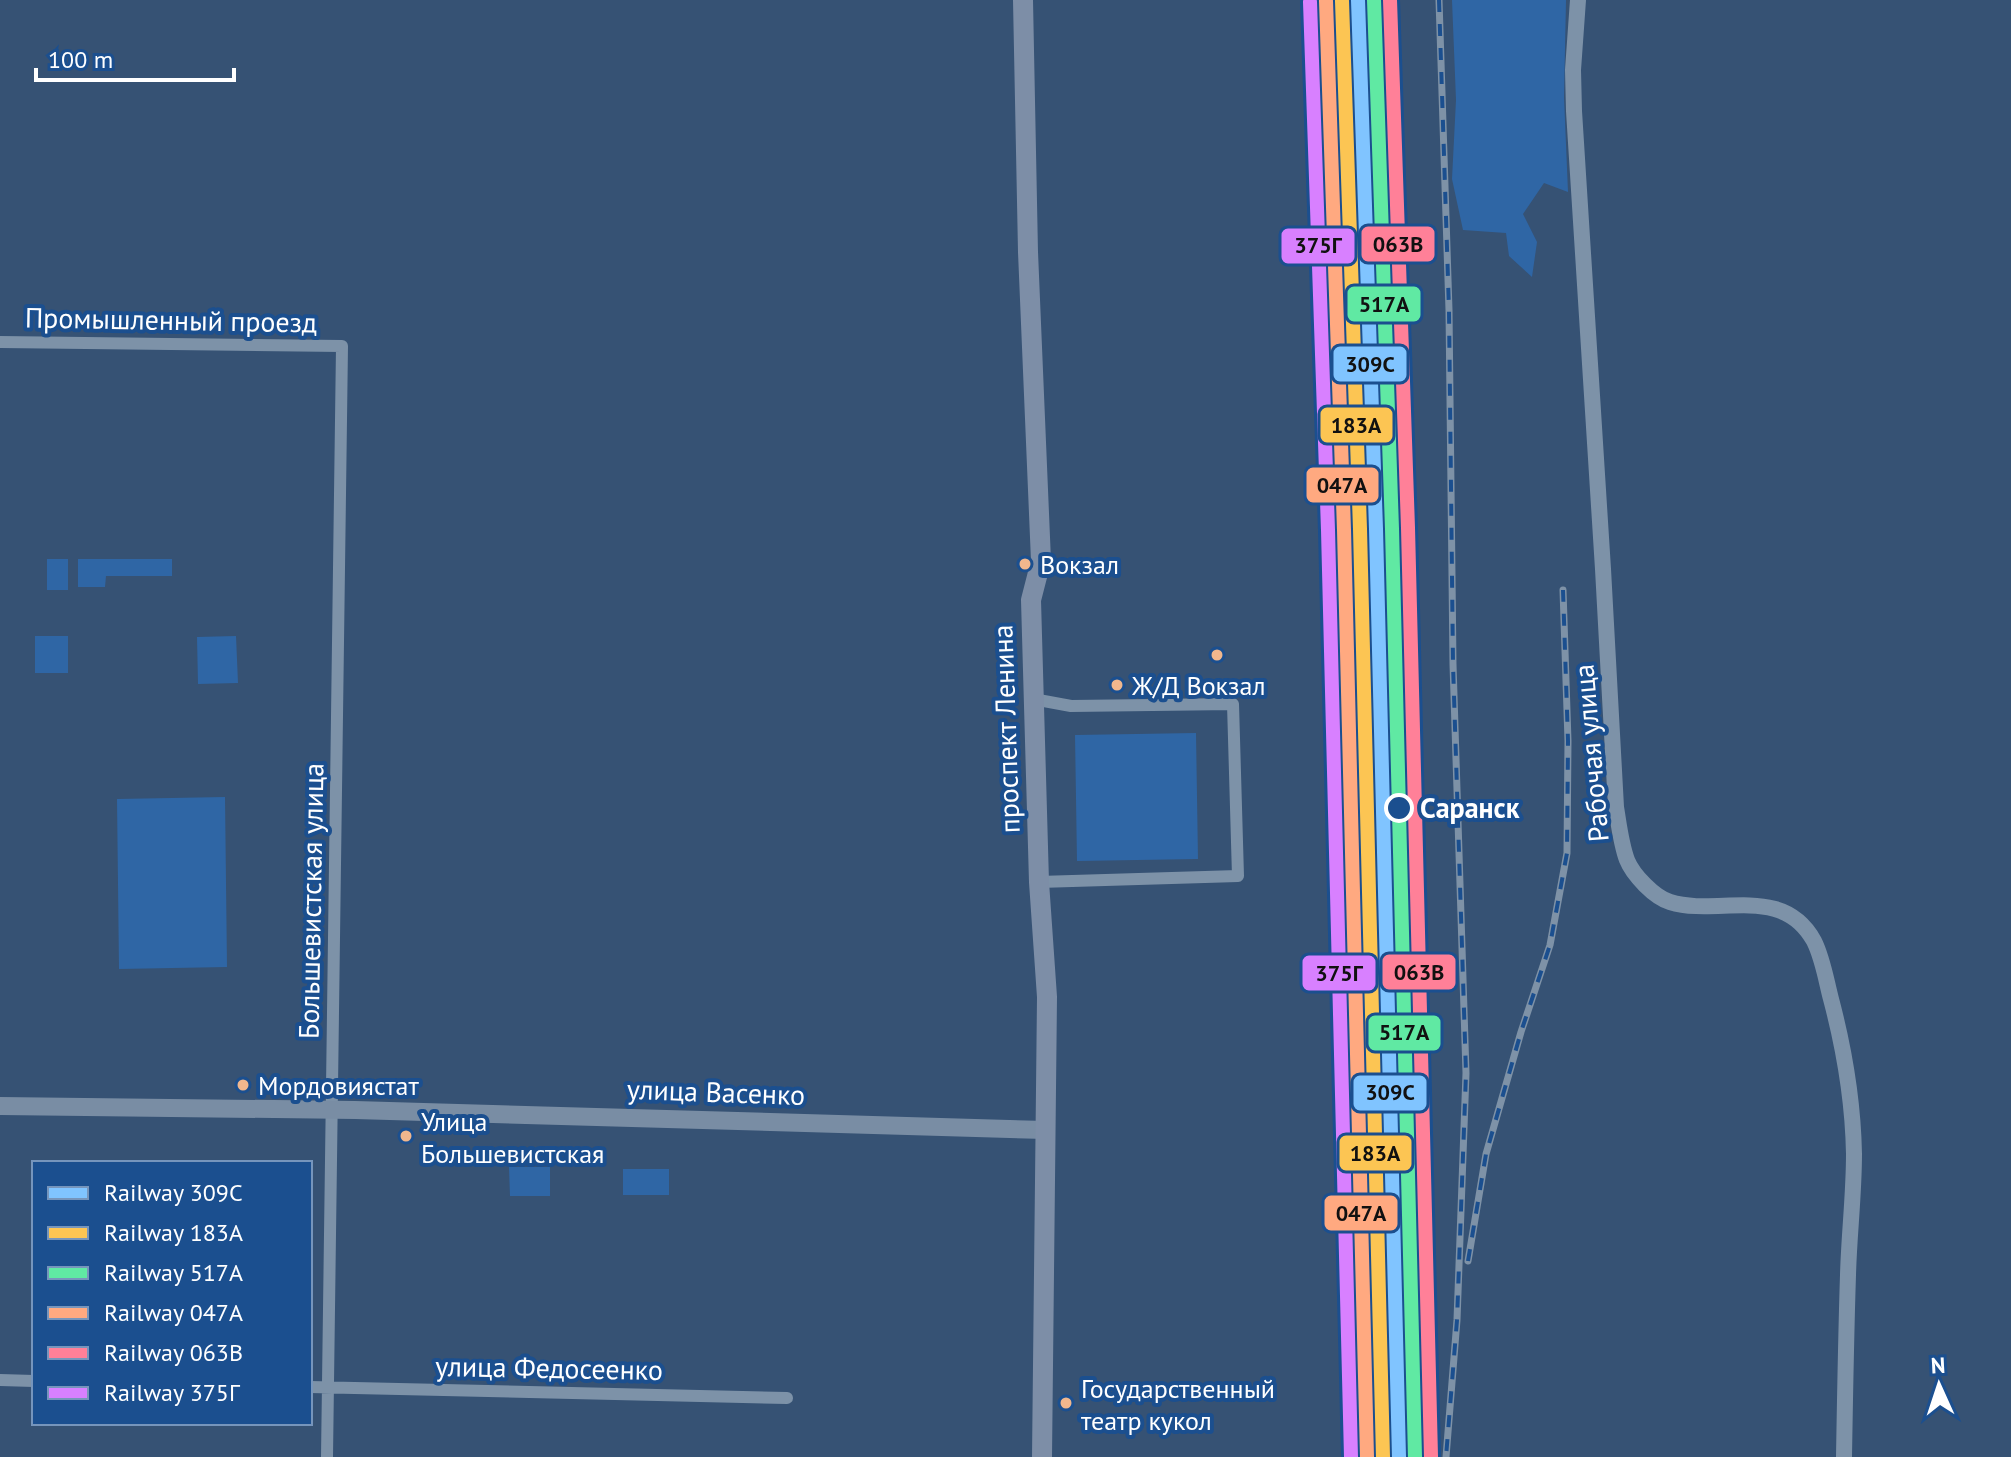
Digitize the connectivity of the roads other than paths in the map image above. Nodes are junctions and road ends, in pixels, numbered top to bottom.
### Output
1 (1023, 0) edge
2 (1578, 0) edge
3 (0, 342) edge
4 (342, 346) joint
5 (1033, 699) junction
6 (1039, 882) junction
7 (0, 1106) edge
8 (331, 1109) junction
9 (1046, 1130) junction
10 (0, 1380) edge
11 (32, 1381) edge
12 (312, 1387) edge
13 (328, 1388) junction
14 (787, 1398) dead end
15 (327, 1457) edge
16 (1042, 1457) edge
17 (1844, 1457) edge

1 - 5 main road, проспект Ленина
2 - 17 street, Рабочая улица
3 - 4 street, Промышленный проезд
4 - 8 street, Большевистская улица
5 - 6 main road, проспект Ленина
5 - 6 street
6 - 9 main road, проспект Ленина
7 - 8 main road, улица Васенко
8 - 9 main road, улица Васенко
8 - 13 street, Большевистская улица
9 - 16 main road, проспект Ленина
10 - 11 street
12 - 13 street, улица Федосеенко
13 - 14 street, улица Федосеенко
13 - 15 street, Большевистская улица

